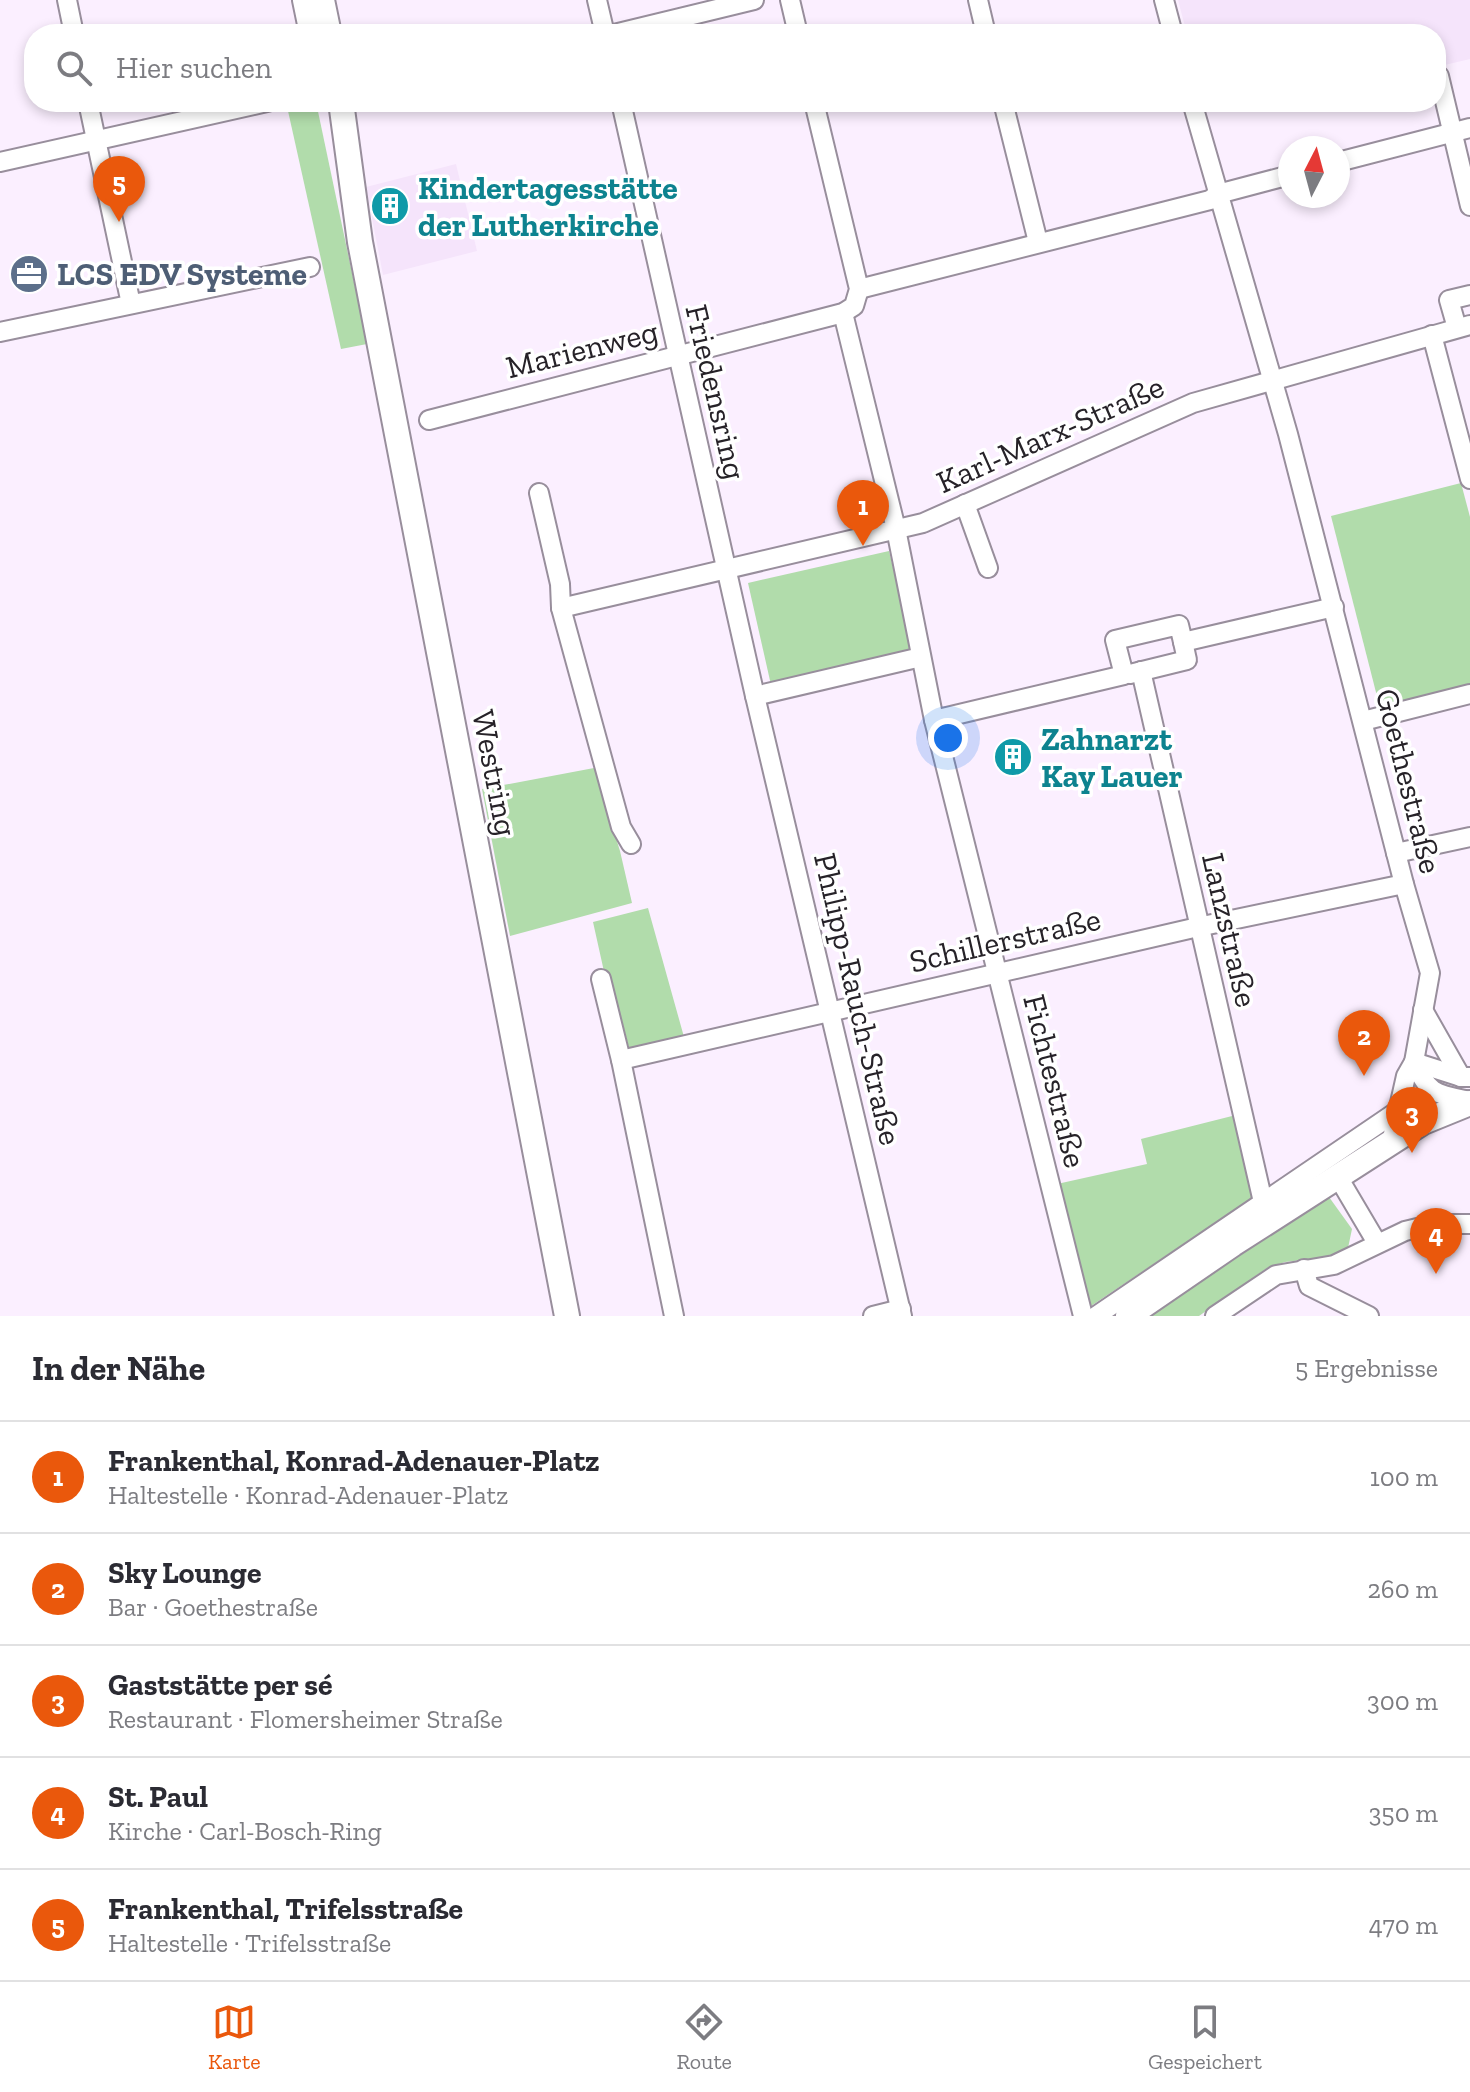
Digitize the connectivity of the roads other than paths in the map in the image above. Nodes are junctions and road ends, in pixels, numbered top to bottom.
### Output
1 (67, 0) edge
2 (305, 0) edge
3 (322, 0) edge
4 (597, 0) edge
5 (754, 0) edge
6 (790, 0) edge
7 (978, 0) edge
8 (1164, 0) edge
9 (72, 24) edge
10 (310, 24) edge
11 (327, 24) edge
12 (603, 24) edge
13 (655, 24) edge
14 (796, 24) edge
15 (984, 24) edge
16 (1170, 24) edge
17 (1446, 93) edge
18 (90, 112) edge
19 (223, 112) edge
20 (328, 112) edge
21 (342, 112) edge
22 (623, 112) edge
23 (816, 112) edge
24 (1006, 112) edge
25 (1195, 112) edge
26 (1461, 130) edge
27 (96, 141) junction
28 (1350, 159) edge
29 (0, 162) edge
30 (1278, 178) edge
31 (1218, 194) junction
32 (1470, 206) edge
33 (360, 242) junction
34 (1038, 242) junction
35 (310, 267) dead end
36 (859, 289) junction
37 (1470, 295) edge
38 (131, 304) junction
39 (843, 313) junction
40 (1464, 326) edge
41 (0, 332) edge
42 (1432, 335) junction
43 (677, 356) junction
44 (1271, 379) junction
45 (429, 420) dead end
46 (1470, 479) edge
47 (539, 493) dead end
48 (965, 504) junction
49 (896, 529) junction
50 (988, 568) dead end
51 (726, 569) junction
52 (1334, 607) junction
53 (561, 608) junction
54 (1183, 642) junction
55 (921, 657) junction
56 (1132, 673) junction
57 (1470, 694) edge
58 (755, 696) junction
59 (934, 720) junction
60 (1363, 721) junction
61 (1470, 837) edge
62 (631, 844) dead end
63 (1396, 853) junction
64 (1404, 884) junction
65 (1198, 927) junction
66 (998, 973) junction
67 (601, 979) dead end
68 (1423, 1010) junction
69 (830, 1012) junction
70 (621, 1060) junction
71 (1414, 1062) junction
72 (1466, 1077) edge
73 (1470, 1102) edge
74 (1399, 1110) junction
75 (1391, 1143) junction
76 (1338, 1177) junction
77 (1263, 1202) junction
78 (1470, 1224) edge
79 (1377, 1243) junction
80 (1304, 1269) junction
81 (901, 1313) edge
82 (567, 1316) edge
83 (674, 1316) edge
84 (873, 1316) edge
85 (1083, 1316) edge
86 (1096, 1316) edge
87 (1128, 1316) edge
88 (1215, 1316) edge
89 (1369, 1316) edge

1 - 9 street
2 - 10 main road
3 - 11 main road
4 - 12 street
5 - 13 street
6 - 14 street
7 - 15 street
8 - 16 street
17 - 26 street
18 - 27 street
19 - 27 street
20 - 33 main road, Westring
21 - 33 main road, Westring
22 - 43 street, Friedensring
23 - 36 street
24 - 34 street
25 - 31 street, Goethestraße
26 - 28 street
26 - 32 street
27 - 29 street
27 - 38 street
30 - 31 street
31 - 34 street
31 - 44 street, Goethestraße
33 - 82 main road, Westring
34 - 36 street
35 - 38 street
36 - 39 street
37 - 40 street
38 - 41 street
39 - 43 street, Marienweg
39 - 49 street, Fichtestraße
40 - 42 street, Karl-Marx-Straße
42 - 44 street, Karl-Marx-Straße
42 - 46 street
43 - 45 street, Marienweg
43 - 51 street, Friedensring
44 - 48 street, Karl-Marx-Straße
44 - 52 street, Goethestraße
47 - 53 street
48 - 49 street, Karl-Marx-Straße
48 - 50 street
49 - 51 street, Karl-Marx-Straße
49 - 55 street, Fichtestraße
51 - 53 street, Karl-Marx-Straße
51 - 58 street, Friedensring
52 - 54 street
52 - 60 street, Goethestraße
53 - 62 street
54 - 56 street
54 - 56 street, Lanzstraße
55 - 58 street
55 - 59 street, Fichtestraße
56 - 59 street
56 - 65 street, Lanzstraße
57 - 60 street
58 - 69 street, Philipp-Rauch-Straße
59 - 66 street, Fichtestraße
60 - 63 street, Goethestraße
61 - 63 street
63 - 64 street, Goethestraße
64 - 65 street, Schillerstraße
64 - 68 street, Goethestraße
65 - 66 street, Schillerstraße
65 - 77 street, Lanzstraße
66 - 69 street, Schillerstraße
66 - 85 street, Fichtestraße
67 - 70 street
68 - 71 street, Goethestraße
68 - 72 street
69 - 70 street, Schillerstraße
69 - 81 street, Philipp-Rauch-Straße
70 - 83 street
71 - 72 street
71 - 73 street
71 - 74 street, Goethestraße
73 - 75 main road
74 - 75 street, Goethestraße
74 - 77 street
75 - 76 main road
76 - 79 street
76 - 87 main road
77 - 86 street
78 - 79 street
79 - 80 street
80 - 88 street
80 - 89 street
81 - 84 street

